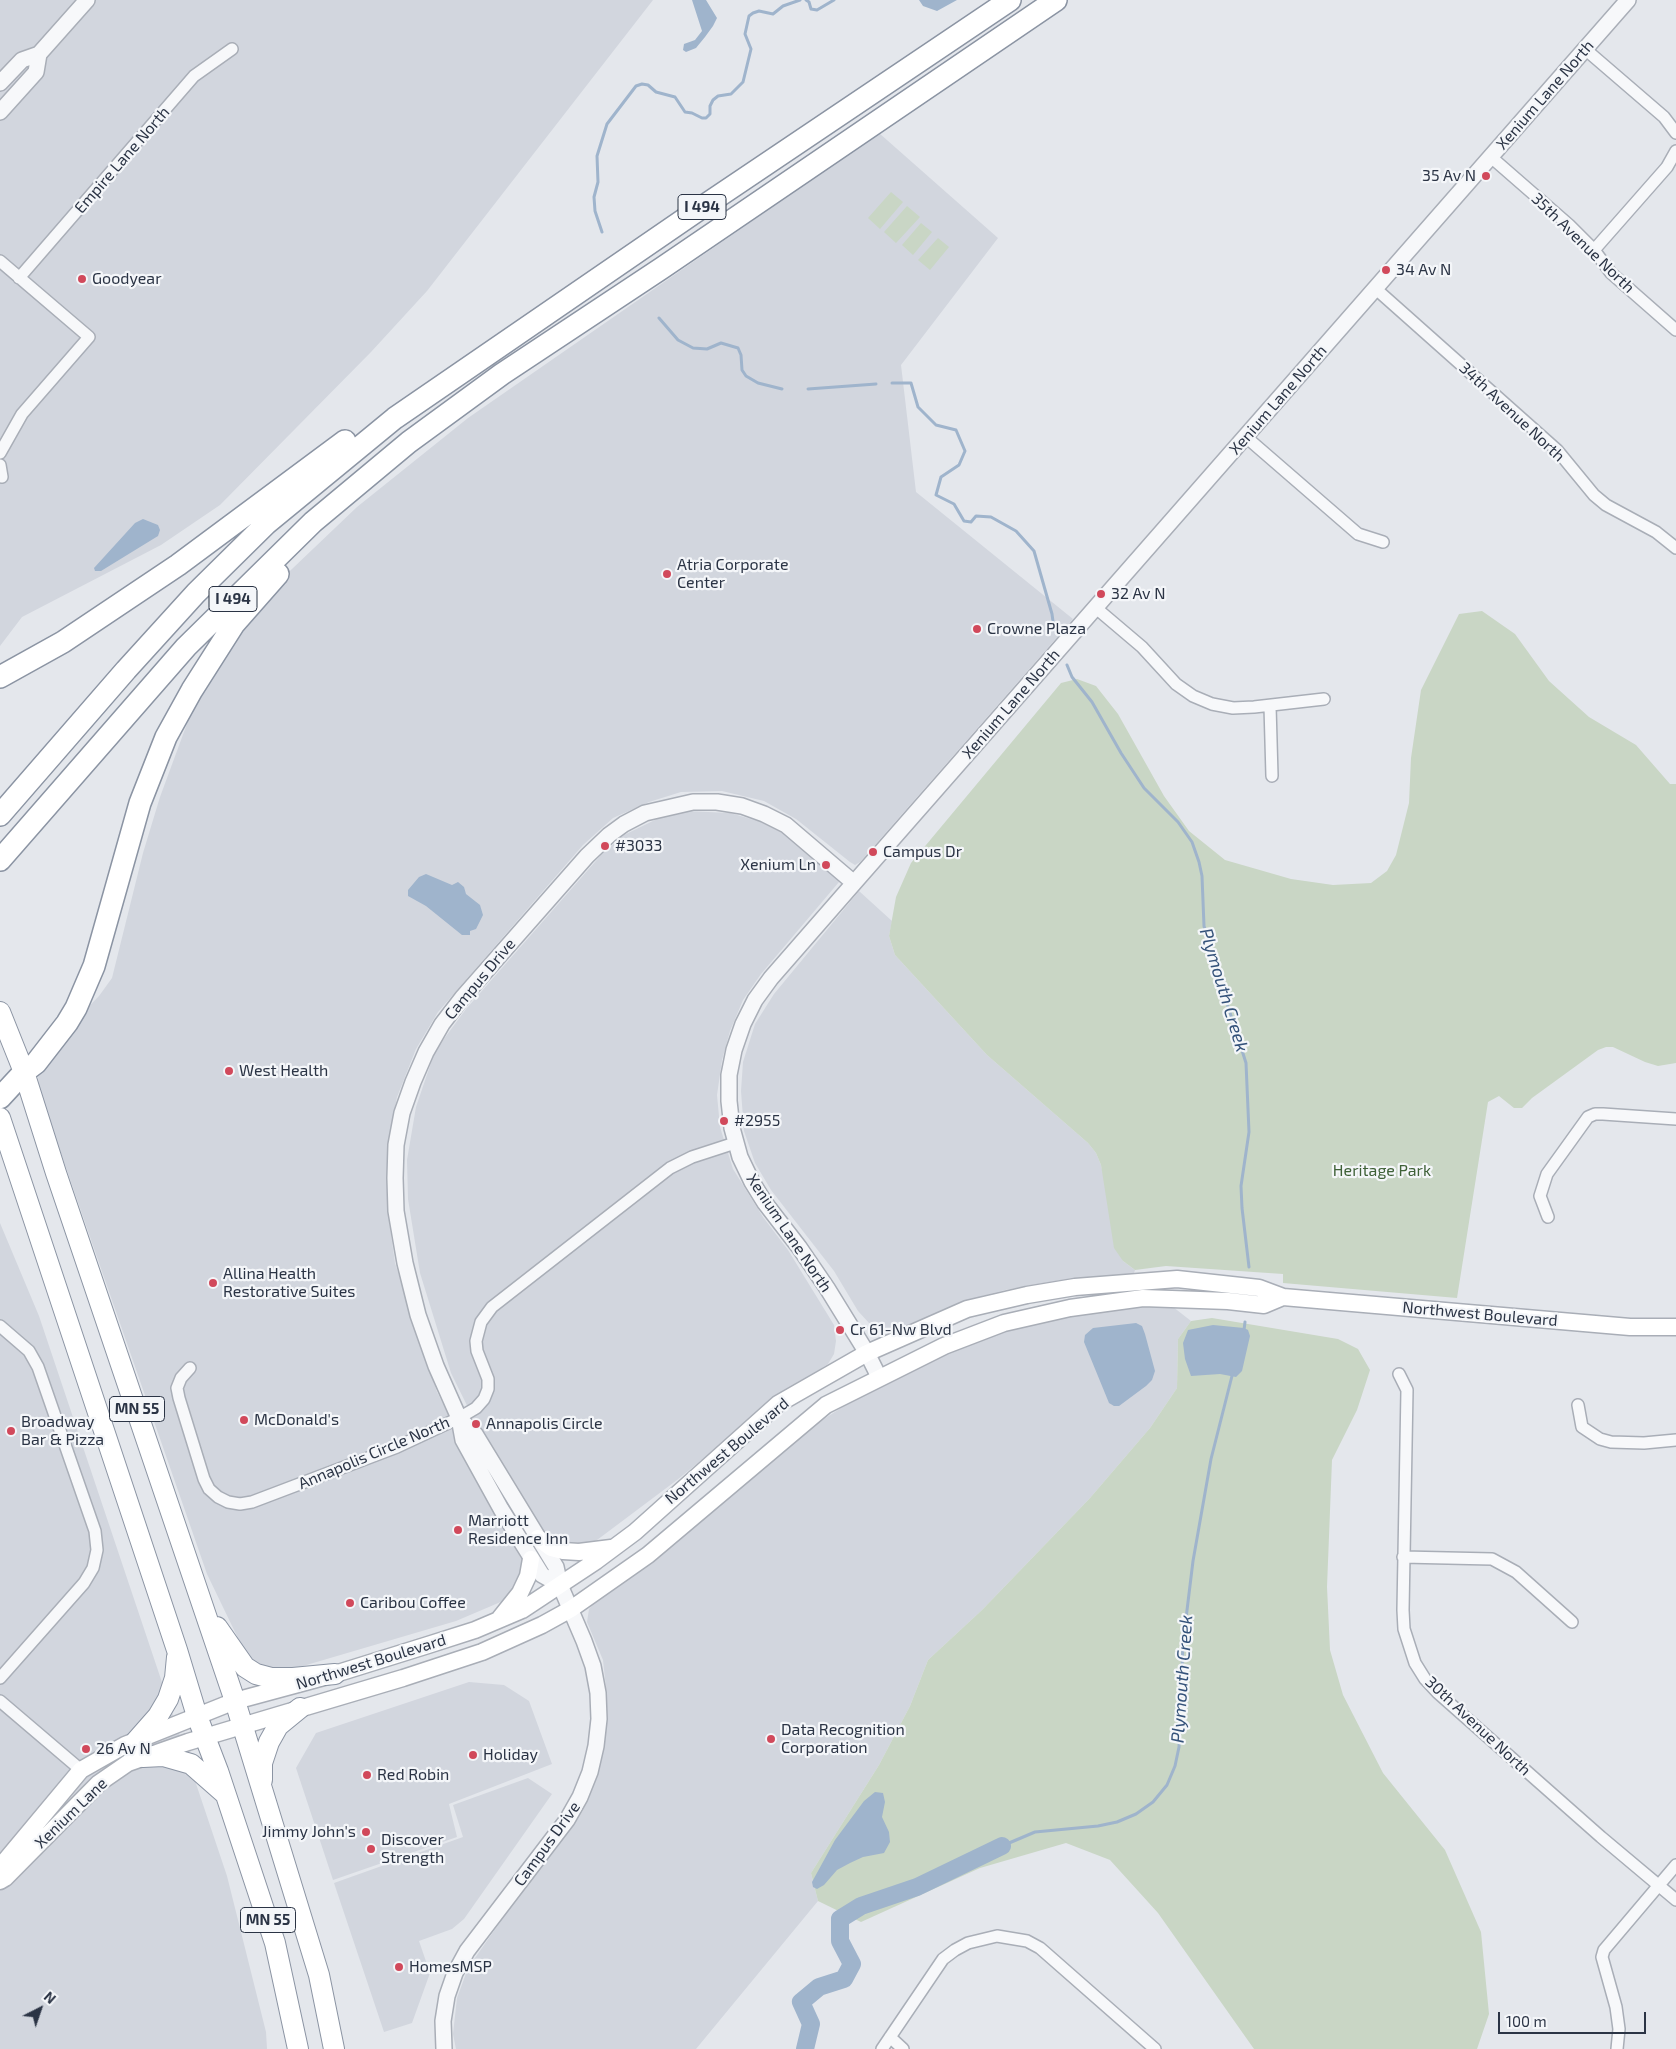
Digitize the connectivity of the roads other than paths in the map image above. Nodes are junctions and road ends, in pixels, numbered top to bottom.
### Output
1 (87, 0) edge
2 (1010, 0) edge
3 (1056, 0) edge
4 (1628, 0) edge
5 (1586, 48) junction
6 (232, 49) dead end
7 (39, 54) junction
8 (0, 83) edge
9 (0, 112) edge
10 (1676, 134) edge
11 (1676, 151) edge
12 (1491, 157) junction
13 (1594, 250) junction
14 (0, 262) edge
15 (18, 278) junction
16 (1376, 288) junction
17 (1676, 330) edge
18 (502, 374) junction
19 (395, 418) junction
20 (1246, 437) junction
21 (0, 453) edge
22 (1383, 542) dead end
23 (1676, 548) edge
24 (1096, 608) junction
25 (0, 677) edge
26 (1324, 699) dead end
27 (1270, 706) junction
28 (1272, 776) dead end
29 (0, 815) edge
30 (0, 860) edge
31 (854, 883) junction
32 (0, 1012) edge
33 (24, 1072) junction
34 (0, 1098) edge
35 (0, 1118) edge
36 (1676, 1119) edge
37 (735, 1143) junction
38 (1548, 1217) dead end
39 (1284, 1297) junction
40 (0, 1326) edge
41 (1676, 1328) edge
42 (867, 1353) junction
43 (190, 1368) dead end
44 (1398, 1374) dead end
45 (879, 1377) junction
46 (1578, 1405) dead end
47 (459, 1418) junction
48 (1676, 1440) edge
49 (538, 1538) junction
50 (613, 1548) junction
51 (1403, 1557) junction
52 (532, 1559) junction
53 (560, 1585) junction
54 (203, 1607) junction
55 (571, 1609) junction
56 (497, 1620) junction
57 (1572, 1622) dead end
58 (177, 1650) junction
59 (334, 1674) junction
60 (0, 1678) edge
61 (0, 1701) edge
62 (235, 1701) junction
63 (300, 1708) junction
64 (197, 1716) junction
65 (242, 1726) junction
66 (205, 1737) junction
67 (140, 1749) junction
68 (81, 1770) junction
69 (262, 1787) junction
70 (226, 1794) junction
71 (0, 1866) edge
72 (1676, 1866) edge
73 (0, 1880) edge
74 (1658, 1886) junction
75 (1676, 1900) edge
76 (890, 2038) junction
77 (298, 2049) edge
78 (334, 2049) edge
79 (444, 2049) edge
80 (882, 2049) edge
81 (903, 2049) edge
82 (1155, 2049) edge
83 (1617, 2049) edge

1 - 7 street
2 - 19 highway, I 494
3 - 18 highway, I 494
4 - 5 street, Xenium Lane North
5 - 10 street
5 - 12 street, Xenium Lane North
6 - 15 street, Empire Lane North
7 - 8 street
7 - 9 street
11 - 13 street
12 - 13 street, 35th Avenue North
12 - 16 street, Xenium Lane North
13 - 17 street, 35th Avenue North
14 - 15 street
15 - 21 street
16 - 20 street, Xenium Lane North
16 - 23 street, 34th Avenue North
18 - 30 highway, I 494
18 - 33 highway
19 - 25 highway
19 - 29 highway, I 494
20 - 22 street
20 - 24 street, Xenium Lane North
24 - 27 street
24 - 31 street, Xenium Lane North
26 - 27 street
27 - 28 street
31 - 37 street, Xenium Lane North
31 - 47 street, Campus Drive
32 - 33 highway, MN 55
33 - 34 highway
33 - 54 highway, MN 55
35 - 58 highway, MN 55
36 - 38 street
37 - 42 street, Xenium Lane North
37 - 47 street, Annapolis Circle North
39 - 41 main road, Northwest Boulevard
39 - 42 main road, Northwest Boulevard
39 - 45 main road, Northwest Boulevard
40 - 60 street
42 - 45 street, Xenium Lane North
42 - 50 main road, Northwest Boulevard
43 - 47 street, Annapolis Circle North
44 - 51 street, 30th Avenue North
45 - 55 main road, Northwest Boulevard
46 - 48 street
47 - 49 street, Campus Drive
47 - 52 street, Campus Drive
49 - 50 main road
49 - 53 street, Campus Drive
50 - 53 main road, Northwest Boulevard
51 - 57 street
51 - 74 street, 30th Avenue North
52 - 53 street, Campus Drive
52 - 56 main road
53 - 55 street, Campus Drive
53 - 56 main road, Northwest Boulevard
54 - 59 highway
54 - 62 highway, MN 55
55 - 63 main road, Northwest Boulevard
55 - 79 street, Campus Drive
56 - 59 main road, Northwest Boulevard
58 - 64 highway, MN 55
58 - 67 highway
59 - 62 main road, Northwest Boulevard
61 - 68 street
62 - 64 main road, Northwest Boulevard
62 - 65 highway, MN 55
63 - 65 main road, Northwest Boulevard
63 - 69 highway
64 - 66 highway, MN 55
64 - 67 main road, Xenium Lane
65 - 66 main road, Northwest Boulevard
65 - 69 highway, MN 55
66 - 67 main road, Xenium Lane
66 - 70 highway, MN 55
67 - 68 main road, Xenium Lane
67 - 70 highway
67 - 73 main road, Xenium Lane
68 - 71 main road, Xenium Lane
69 - 78 highway, MN 55
70 - 77 highway, MN 55
72 - 74 street
74 - 75 street, 30th Avenue North
74 - 83 street
76 - 80 street
76 - 81 street
76 - 82 street

